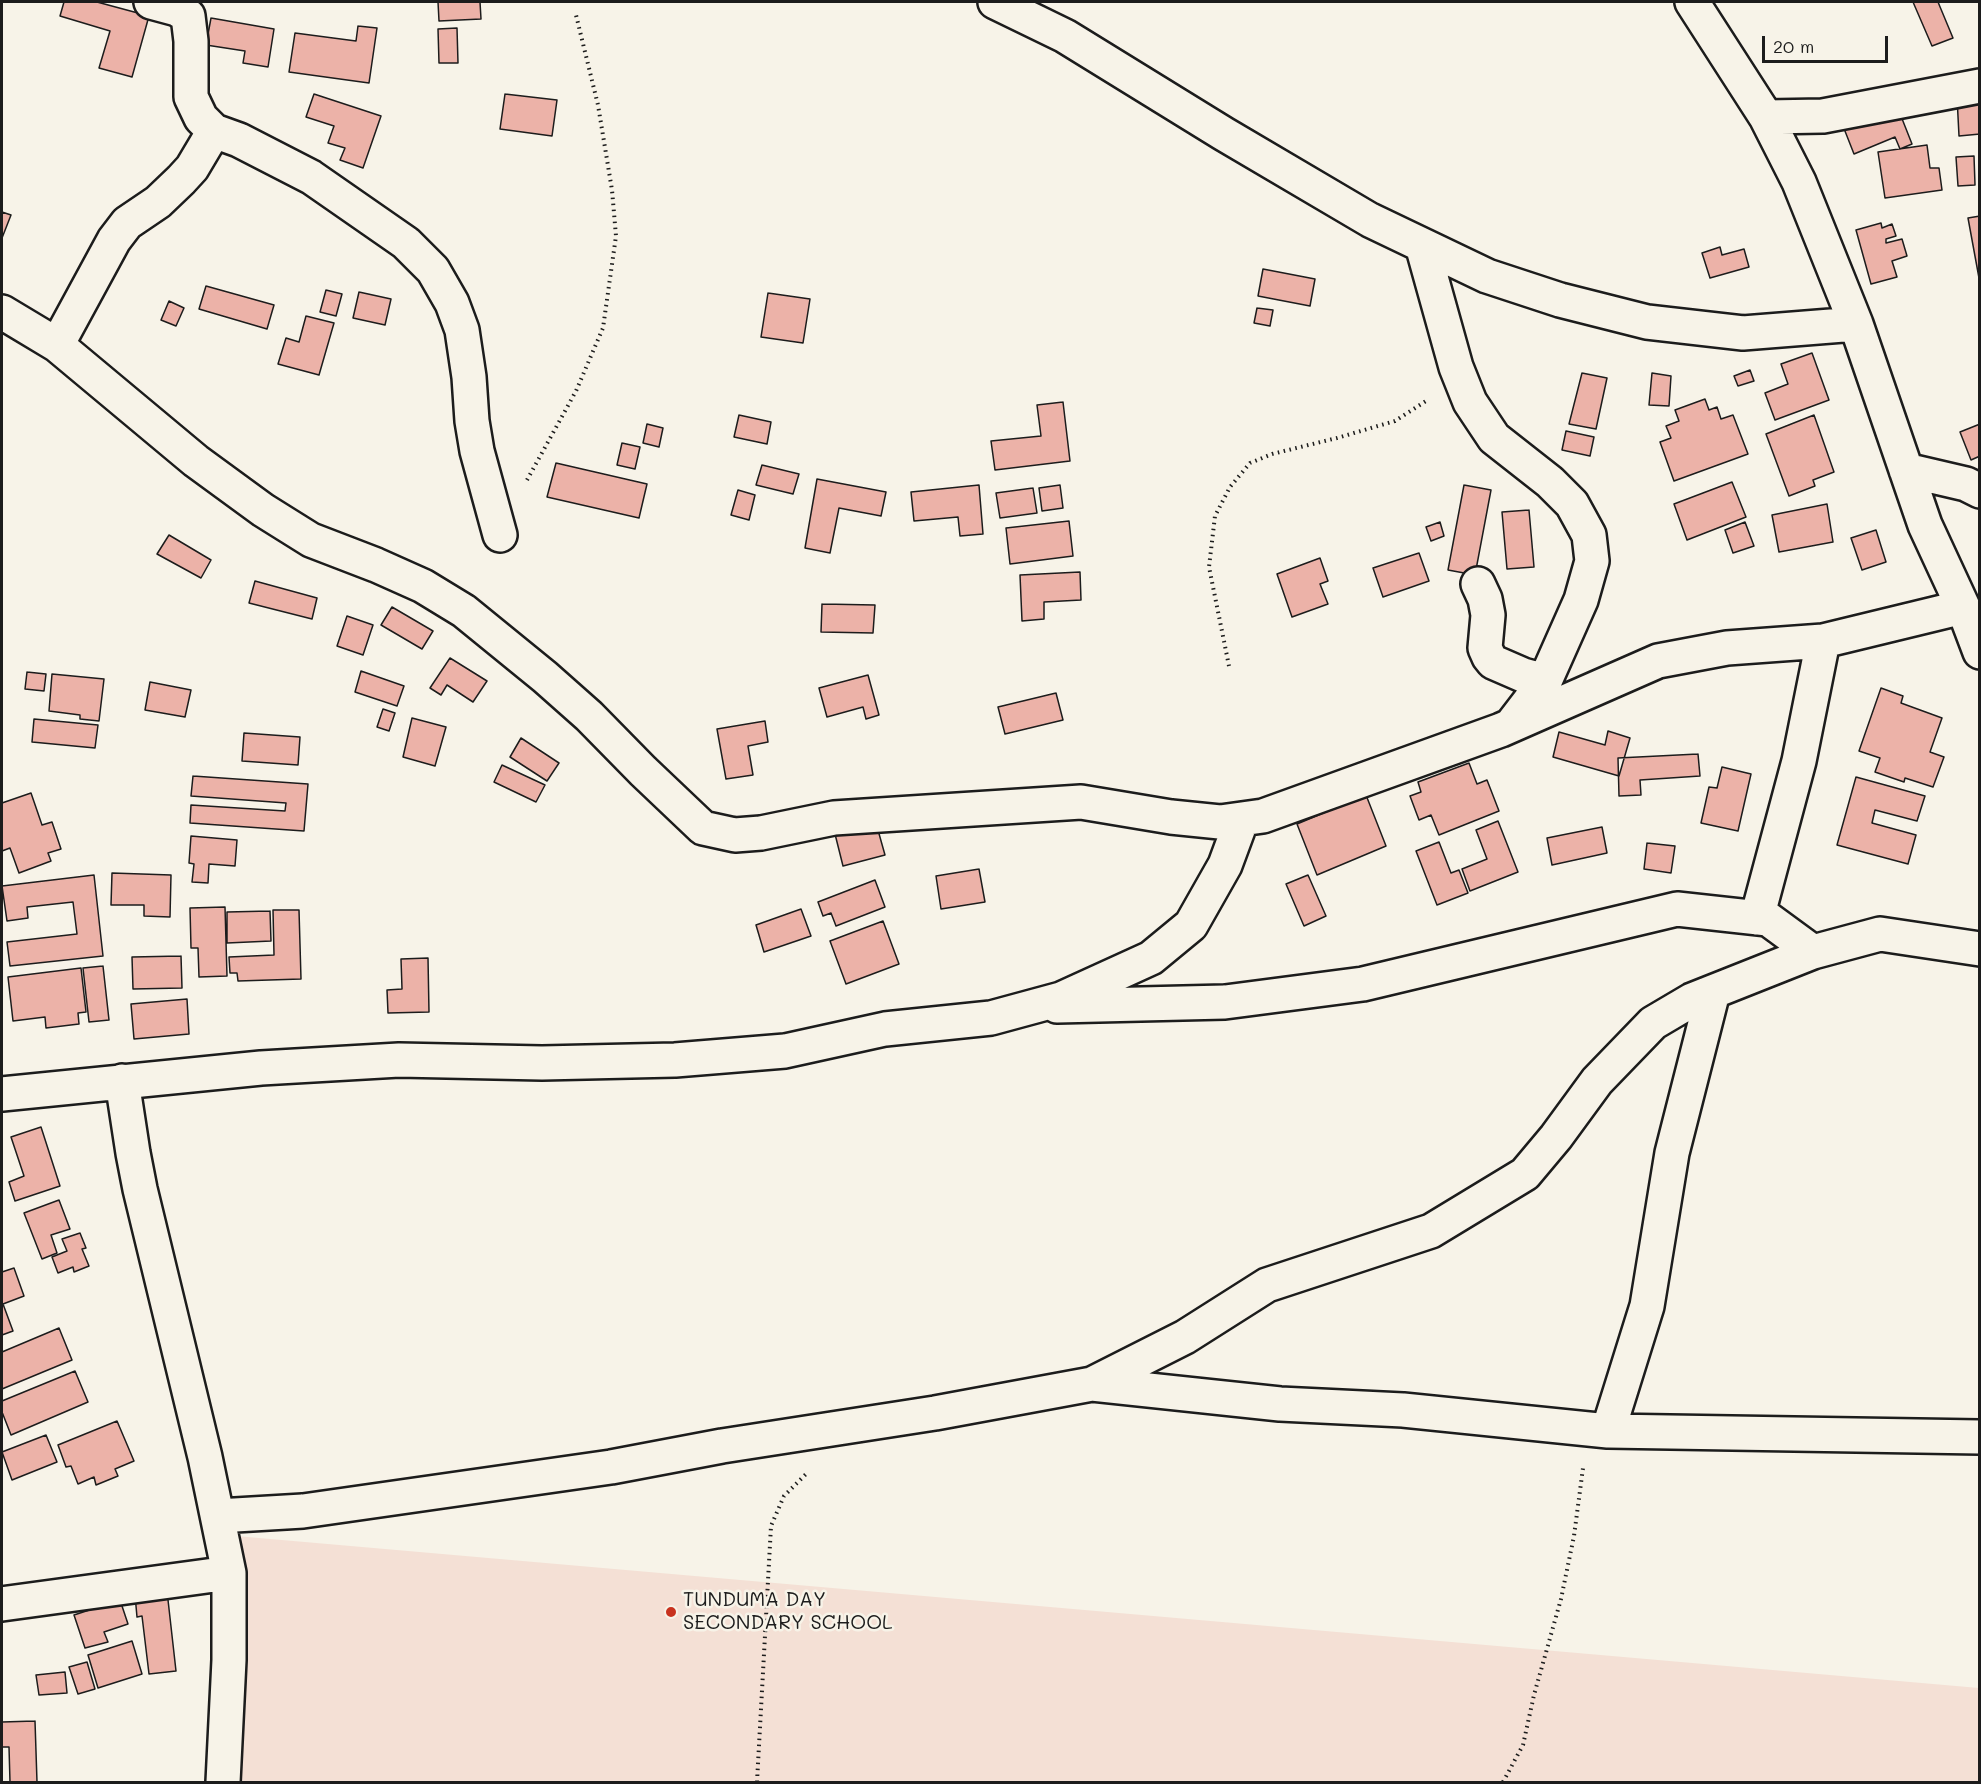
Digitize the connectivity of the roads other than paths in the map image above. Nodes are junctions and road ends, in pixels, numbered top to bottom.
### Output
1 (151, 2) edge
2 (995, 2) edge
3 (1692, 2) edge
4 (1980, 86) edge
5 (1766, 117) junction
6 (214, 131) junction
7 (1422, 245) junction
8 (2, 312) edge
9 (1856, 324) junction
10 (57, 345) junction
11 (1906, 470) junction
12 (1980, 491) edge
13 (500, 535) dead end
14 (1478, 584) dead end
15 (1963, 607) junction
16 (1823, 641) junction
17 (1980, 652) edge
18 (1545, 681) junction
19 (1511, 725) junction
20 (1242, 819) junction
21 (1757, 918) junction
22 (1980, 950) edge
23 (1813, 952) junction
24 (1713, 992) junction
25 (1031, 1007) junction
26 (122, 1081) junction
27 (2, 1094) edge
28 (1092, 1384) junction
29 (1600, 1430) junction
30 (1980, 1437) edge
31 (218, 1516) junction
32 (229, 1573) junction
33 (2, 1604) edge
34 (223, 1782) edge

1 - 6 street
2 - 7 street
3 - 5 street
4 - 5 street
5 - 9 street
6 - 10 street
6 - 13 street
7 - 9 street
7 - 18 street
8 - 10 street
9 - 11 street
10 - 20 street
11 - 12 street
11 - 15 street
14 - 18 street
15 - 16 street
15 - 17 street
16 - 19 street
16 - 21 street
18 - 19 street
19 - 20 street
20 - 25 street
21 - 23 street
21 - 25 street
22 - 23 street
23 - 24 street
24 - 28 street
24 - 29 street
25 - 26 street
26 - 27 street
26 - 31 street
28 - 29 street
28 - 31 street
29 - 30 street
31 - 32 street
32 - 33 street
32 - 34 street

